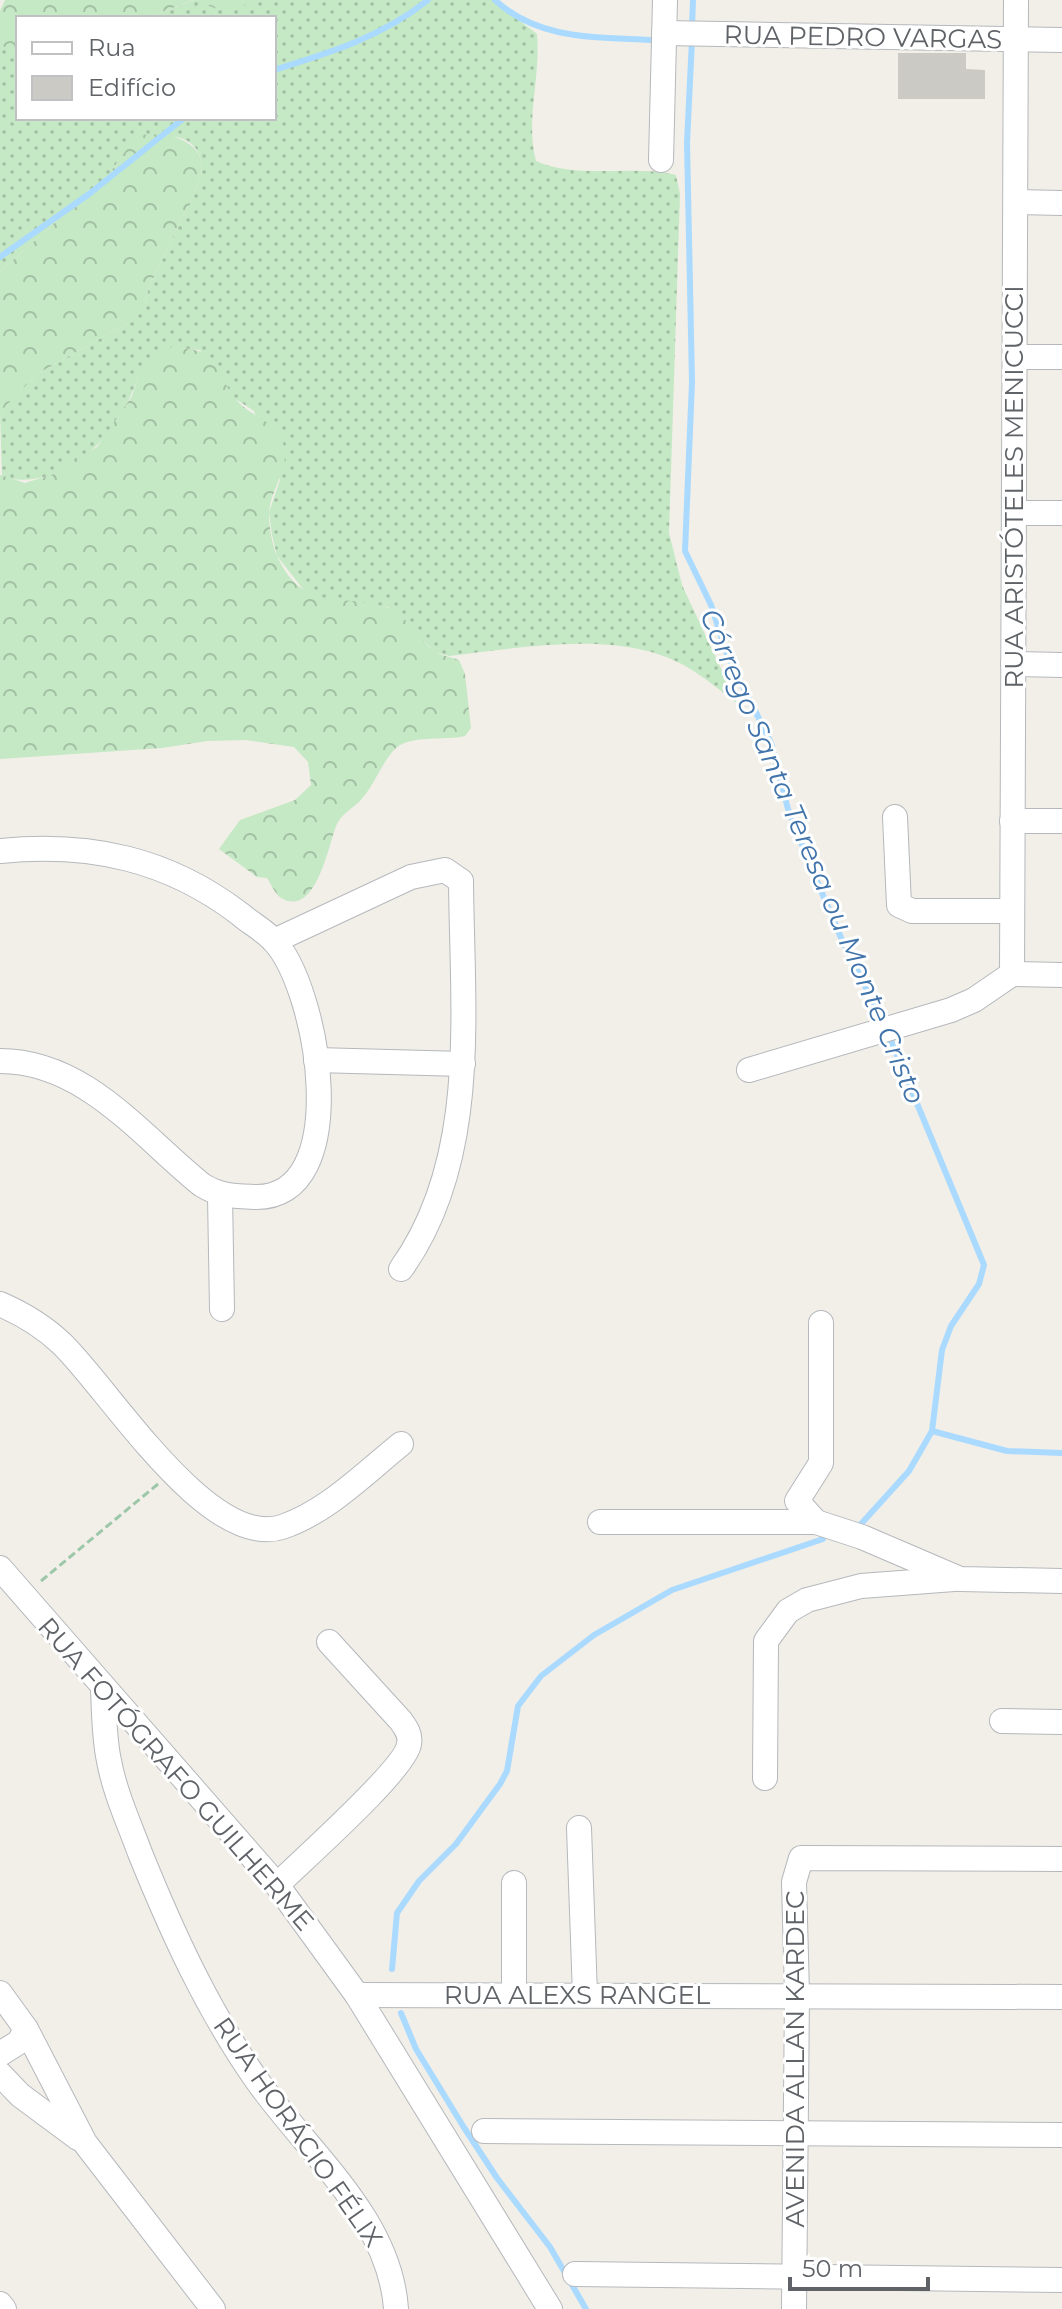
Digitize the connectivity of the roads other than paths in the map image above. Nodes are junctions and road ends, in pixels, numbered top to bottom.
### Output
1 (665, 0) edge
2 (1016, 0) edge
3 (683, 33) junction
4 (1015, 40) junction
5 (1062, 40) edge
6 (661, 160) dead end
7 (1016, 202) junction
8 (1062, 203) edge
9 (1015, 357) junction
10 (1062, 357) edge
11 (1014, 513) junction
12 (1062, 513) edge
13 (1013, 664) junction
14 (1062, 665) edge
15 (895, 817) dead end
16 (1012, 821) junction
17 (1062, 821) edge
18 (0, 851) edge
19 (1011, 911) junction
20 (274, 941) junction
21 (1012, 974) junction
22 (1062, 975) edge
23 (316, 1060) junction
24 (0, 1061) edge
25 (463, 1064) junction
26 (749, 1070) dead end
27 (220, 1196) junction
28 (401, 1269) dead end
29 (0, 1304) edge
30 (222, 1309) dead end
31 (821, 1323) dead end
32 (401, 1444) dead end
33 (600, 1522) dead end
34 (816, 1522) junction
35 (0, 1568) edge
36 (960, 1579) junction
37 (1062, 1581) edge
38 (329, 1642) dead end
39 (103, 1688) junction
40 (1002, 1721) dead end
41 (1062, 1722) edge
42 (765, 1778) dead end
43 (579, 1828) dead end
44 (1062, 1859) edge
45 (514, 1883) dead end
46 (277, 1885) junction
47 (0, 1994) edge
48 (797, 1994) junction
49 (357, 1995) junction
50 (514, 1995) junction
51 (585, 1995) junction
52 (1062, 1997) edge
53 (26, 2029) junction
54 (0, 2054) edge
55 (40, 2060) junction
56 (0, 2074) edge
57 (10, 2098) edge
58 (484, 2131) dead end
59 (797, 2134) junction
60 (1062, 2135) edge
61 (85, 2143) junction
62 (575, 2274) dead end
63 (794, 2277) junction
64 (1062, 2280) edge
65 (0, 2304) edge
66 (4, 2309) edge
67 (213, 2309) edge
68 (396, 2309) edge
69 (550, 2309) edge
70 (794, 2309) edge

1 - 3 street
2 - 4 street, RUA ARISTÓTELES MENICUCCI
3 - 4 street, RUA PEDRO VARGAS
3 - 6 street
4 - 5 street, RUA PEDRO VARGAS
4 - 7 street, RUA ARISTÓTELES MENICUCCI
7 - 8 street
7 - 9 street, RUA ARISTÓTELES MENICUCCI
9 - 10 street
9 - 11 street, RUA ARISTÓTELES MENICUCCI
11 - 12 street
11 - 13 street, RUA ARISTÓTELES MENICUCCI
13 - 14 street
13 - 16 street, RUA ARISTÓTELES MENICUCCI
15 - 19 street
16 - 17 street
16 - 19 street, RUA ARISTÓTELES MENICUCCI
18 - 20 street
19 - 21 street, RUA ARISTÓTELES MENICUCCI
20 - 23 street
20 - 25 street
21 - 22 street
21 - 26 street
23 - 25 street
23 - 27 street
24 - 27 street
25 - 28 street
27 - 30 street
29 - 32 street
31 - 34 street
33 - 34 street
34 - 36 street
35 - 39 street, RUA FOTÓGRAFO GUILHERME
36 - 37 street
36 - 42 street
38 - 46 street
39 - 46 street, RUA FOTÓGRAFO GUILHERME
39 - 68 street, RUA HORÁCIO FÉLIX
40 - 41 street
43 - 51 street
44 - 48 street, AVENIDA ALLAN KARDEC
45 - 50 street
46 - 49 street, RUA FOTÓGRAFO GUILHERME
47 - 53 street
48 - 51 street, RUA ALEXS RANGEL
48 - 52 street, RUA ALEXS RANGEL
48 - 59 street, AVENIDA ALLAN KARDEC
49 - 50 street, RUA ALEXS RANGEL
49 - 69 street, RUA FOTÓGRAFO GUILHERME
50 - 51 street, RUA ALEXS RANGEL
53 - 54 street
53 - 55 street
55 - 57 street
55 - 61 street
56 - 57 street
57 - 61 street
58 - 59 street
59 - 60 street
59 - 63 street, AVENIDA ALLAN KARDEC
61 - 67 street
62 - 63 street
63 - 64 street
63 - 70 street, AVENIDA ALLAN KARDEC
65 - 66 street

